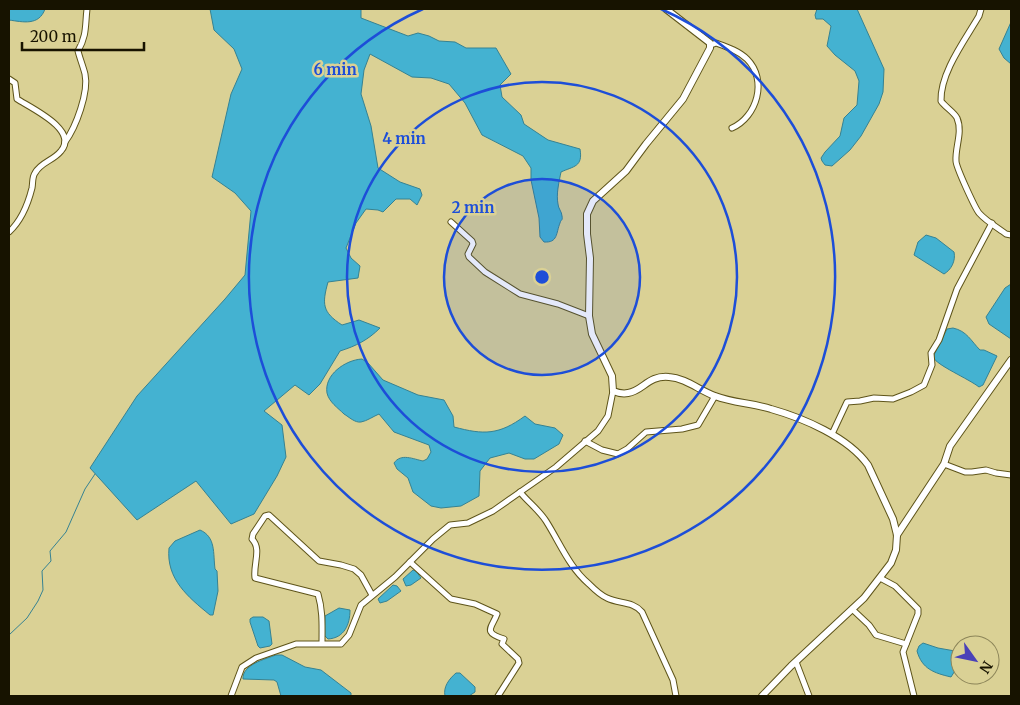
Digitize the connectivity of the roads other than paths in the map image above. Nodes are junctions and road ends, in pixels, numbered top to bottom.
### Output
1 (87, 9) edge
2 (666, 9) edge
3 (981, 9) edge
4 (711, 45) junction
5 (9, 79) edge
6 (732, 128) dead end
7 (65, 142) junction
8 (451, 222) dead end
9 (992, 223) junction
10 (9, 232) edge
11 (1011, 235) edge
12 (589, 316) junction
13 (1011, 360) edge
14 (613, 391) junction
15 (715, 396) junction
16 (832, 434) junction
17 (584, 442) junction
18 (944, 464) junction
19 (1011, 476) edge
20 (520, 492) junction
21 (897, 535) junction
22 (410, 562) junction
23 (880, 578) junction
24 (372, 595) junction
25 (852, 609) junction
26 (322, 643) junction
27 (906, 644) junction
28 (796, 662) junction
29 (231, 696) edge
30 (498, 696) edge
31 (676, 696) edge
32 (762, 696) edge
33 (809, 696) edge
34 (914, 696) edge

1 - 7 street
2 - 4 street
3 - 9 street
4 - 6 street
4 - 12 street
5 - 7 street
7 - 10 street
8 - 12 street
9 - 11 street
9 - 16 street
12 - 14 street
13 - 18 street
14 - 15 street
14 - 17 street
15 - 16 street
15 - 17 street
16 - 21 street
17 - 20 street
18 - 19 street
18 - 21 street
20 - 22 street
20 - 31 street
21 - 23 street
22 - 24 street
22 - 30 street
23 - 25 street
23 - 27 street
24 - 26 street
24 - 26 street
25 - 27 street
25 - 28 street
26 - 29 street
27 - 34 street
28 - 32 street
28 - 33 street

